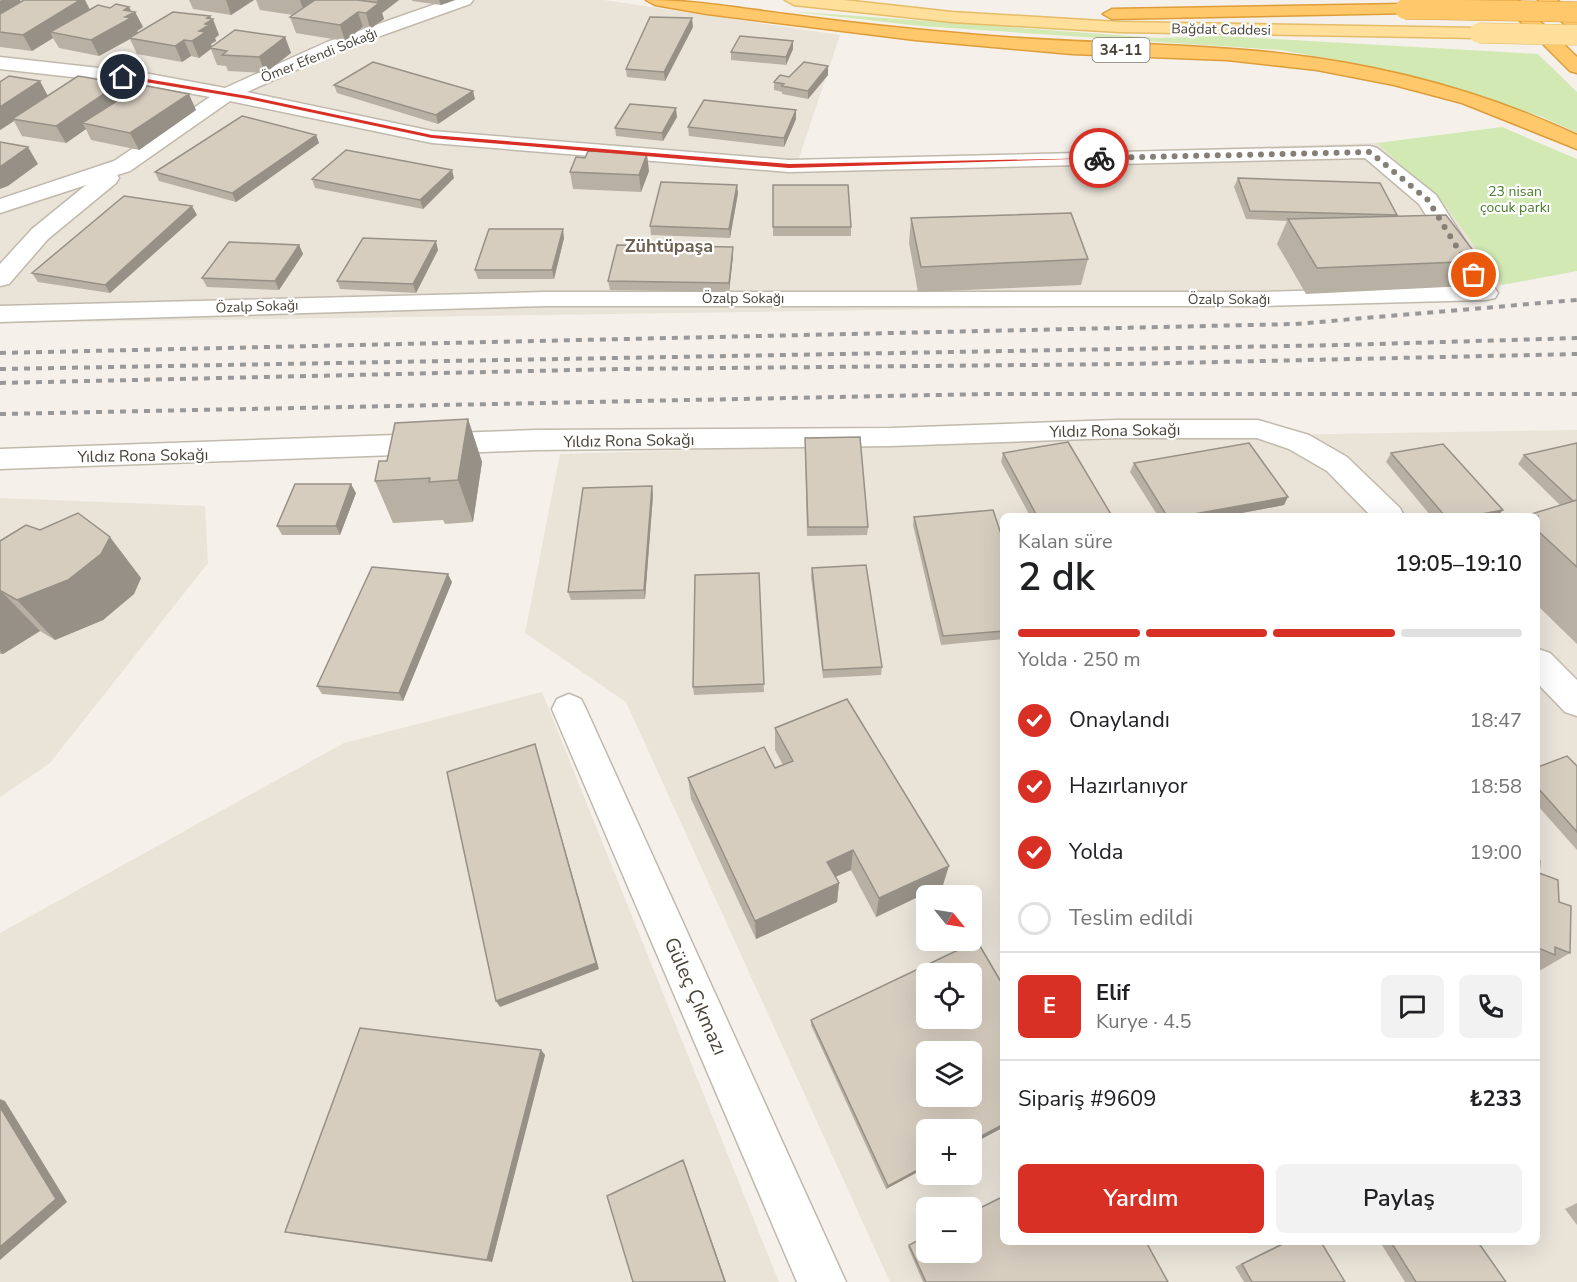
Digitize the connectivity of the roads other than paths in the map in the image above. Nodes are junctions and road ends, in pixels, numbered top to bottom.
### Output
1 (464, 0) edge
2 (655, 0) edge
3 (794, 0) edge
4 (961, 0) edge
5 (1508, 0) edge
6 (1547, 0) edge
7 (1577, 12) edge
8 (1408, 13) junction
9 (1577, 19) edge
10 (1577, 27) edge
11 (1577, 35) edge
12 (0, 63) edge
13 (1577, 67) edge
14 (227, 94) junction
15 (1577, 143) edge
16 (122, 166) junction
17 (0, 206) edge
18 (0, 279) edge
19 (0, 314) edge
20 (0, 459) edge
21 (1386, 513) edge
22 (1540, 665) edge
23 (1577, 702) edge
24 (569, 709) dead end
25 (822, 1282) edge

1 - 14 street, Ömer Efendi Sokağı
2 - 15 highway, 34-11
3 - 11 main road, Bağdat Caddesi, bridge
4 - 8 main road, Bağdat Caddesi
5 - 13 highway
6 - 10 highway
7 - 8 highway, bridge
8 - 9 main road, Bağdat Caddesi
12 - 14 street
14 - 16 street, Ömer Efendi Sokağı
14 - 19 street, Özalp Sokağı
16 - 17 street, Ömer Efendi Sokağı
16 - 18 street, Ömer Efendi Sokağı
20 - 21 street, Yıldız Rona Sokağı
22 - 23 street
24 - 25 street, Güleç Çıkmazı

